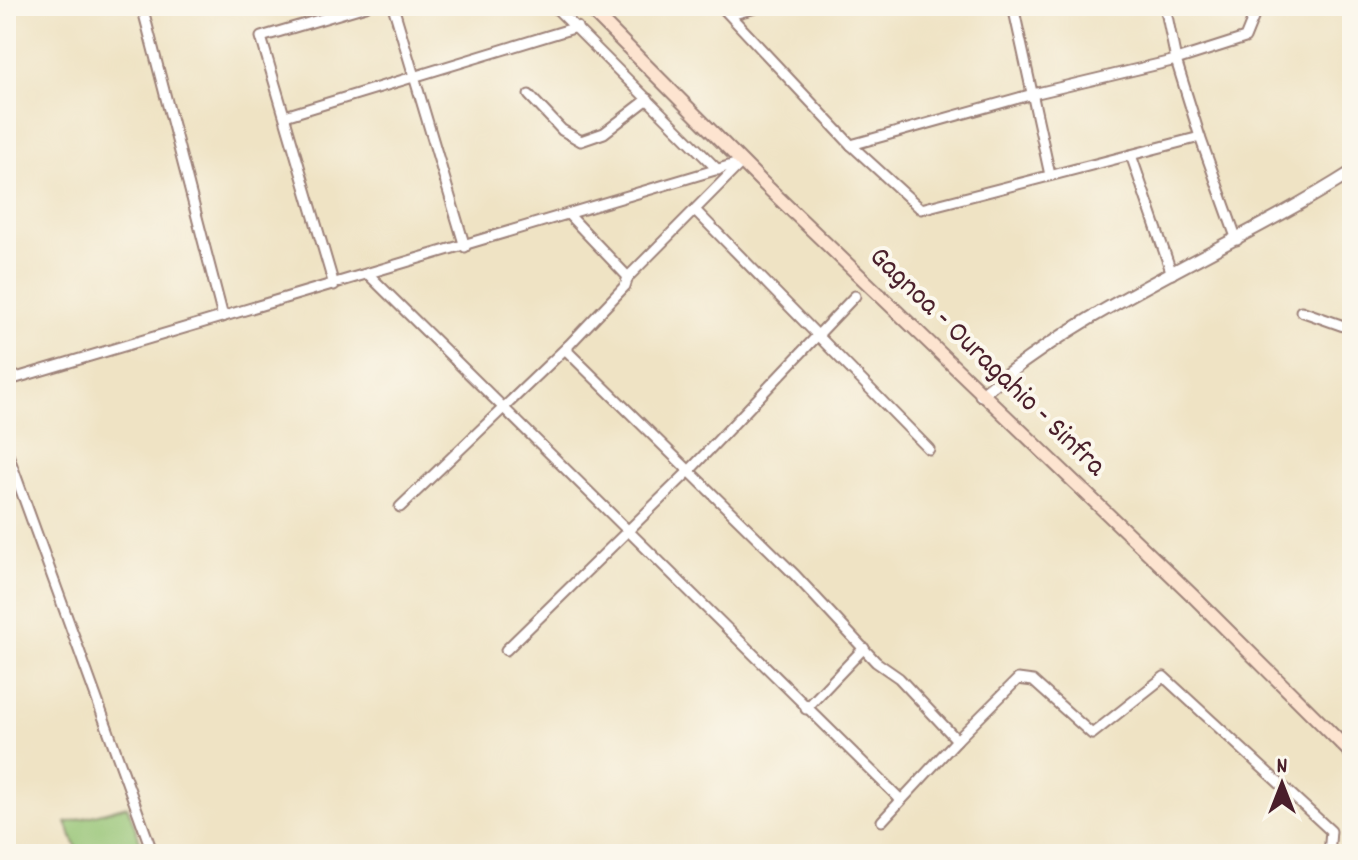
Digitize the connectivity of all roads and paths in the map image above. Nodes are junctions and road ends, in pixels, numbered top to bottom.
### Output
1 (142, 6) edge
2 (366, 6) edge
3 (393, 6) edge
4 (554, 6) edge
5 (587, 6) edge
6 (721, 6) edge
7 (763, 6) edge
8 (1013, 6) edge
9 (1165, 6) edge
10 (1258, 6) edge
11 (730, 15) junction
12 (577, 27) junction
13 (1176, 60) junction
14 (414, 78) junction
15 (1033, 94) junction
16 (529, 95) dead end
17 (648, 99) junction
18 (285, 116) junction
19 (1200, 137) junction
20 (851, 145) junction
21 (1131, 155) junction
22 (742, 162) junction
23 (718, 170) junction
24 (1352, 172) edge
25 (1050, 175) junction
26 (695, 210) junction
27 (569, 215) junction
28 (1237, 240) junction
29 (465, 247) junction
30 (1172, 274) junction
31 (369, 275) junction
32 (628, 277) junction
33 (334, 285) junction
34 (855, 296) dead end
35 (1301, 311) dead end
36 (223, 317) junction
37 (1352, 329) edge
38 (818, 335) junction
39 (568, 346) junction
40 (6, 381) edge
41 (981, 395) junction
42 (502, 408) junction
43 (6, 449) edge
44 (929, 449) dead end
45 (689, 471) junction
46 (400, 507) dead end
47 (627, 532) junction
48 (864, 648) junction
49 (506, 650) dead end
50 (806, 709) junction
51 (957, 740) junction
52 (1352, 754) edge
53 (901, 800) junction
54 (882, 821) dead end
55 (153, 854) edge
56 (1329, 854) edge

1 - 36 street
2 - 18 street
3 - 14 street
4 - 12 street
5 - 22 main road, Gagnoa - Ouragahio - Sinfra
6 - 11 street
7 - 11 street
8 - 15 street
9 - 13 street
10 - 13 street
11 - 20 street
12 - 14 street
12 - 17 street
13 - 15 street
13 - 19 street
14 - 18 street
14 - 29 street
15 - 20 street
15 - 25 street
16 - 17 street
17 - 23 street
18 - 33 street
19 - 21 street
19 - 28 street
20 - 25 street
21 - 25 street
21 - 30 street
22 - 23 street
22 - 26 street
22 - 41 main road, Gagnoa - Ouragahio - Sinfra
23 - 27 street
24 - 28 street
26 - 32 street
26 - 38 street
27 - 29 street
27 - 32 street
28 - 30 street
29 - 31 street
30 - 41 street
31 - 33 street
31 - 42 street
32 - 39 street
33 - 36 street
34 - 38 street
35 - 37 street
36 - 40 street
38 - 44 street
38 - 45 street
39 - 42 street
39 - 45 street
41 - 52 main road, Gagnoa - Ouragahio - Sinfra
42 - 46 street
42 - 47 street
43 - 55 street
45 - 47 street
45 - 48 street
47 - 49 street
47 - 50 street
48 - 50 street
48 - 51 street
50 - 53 street
51 - 53 street
51 - 56 street
53 - 54 street

